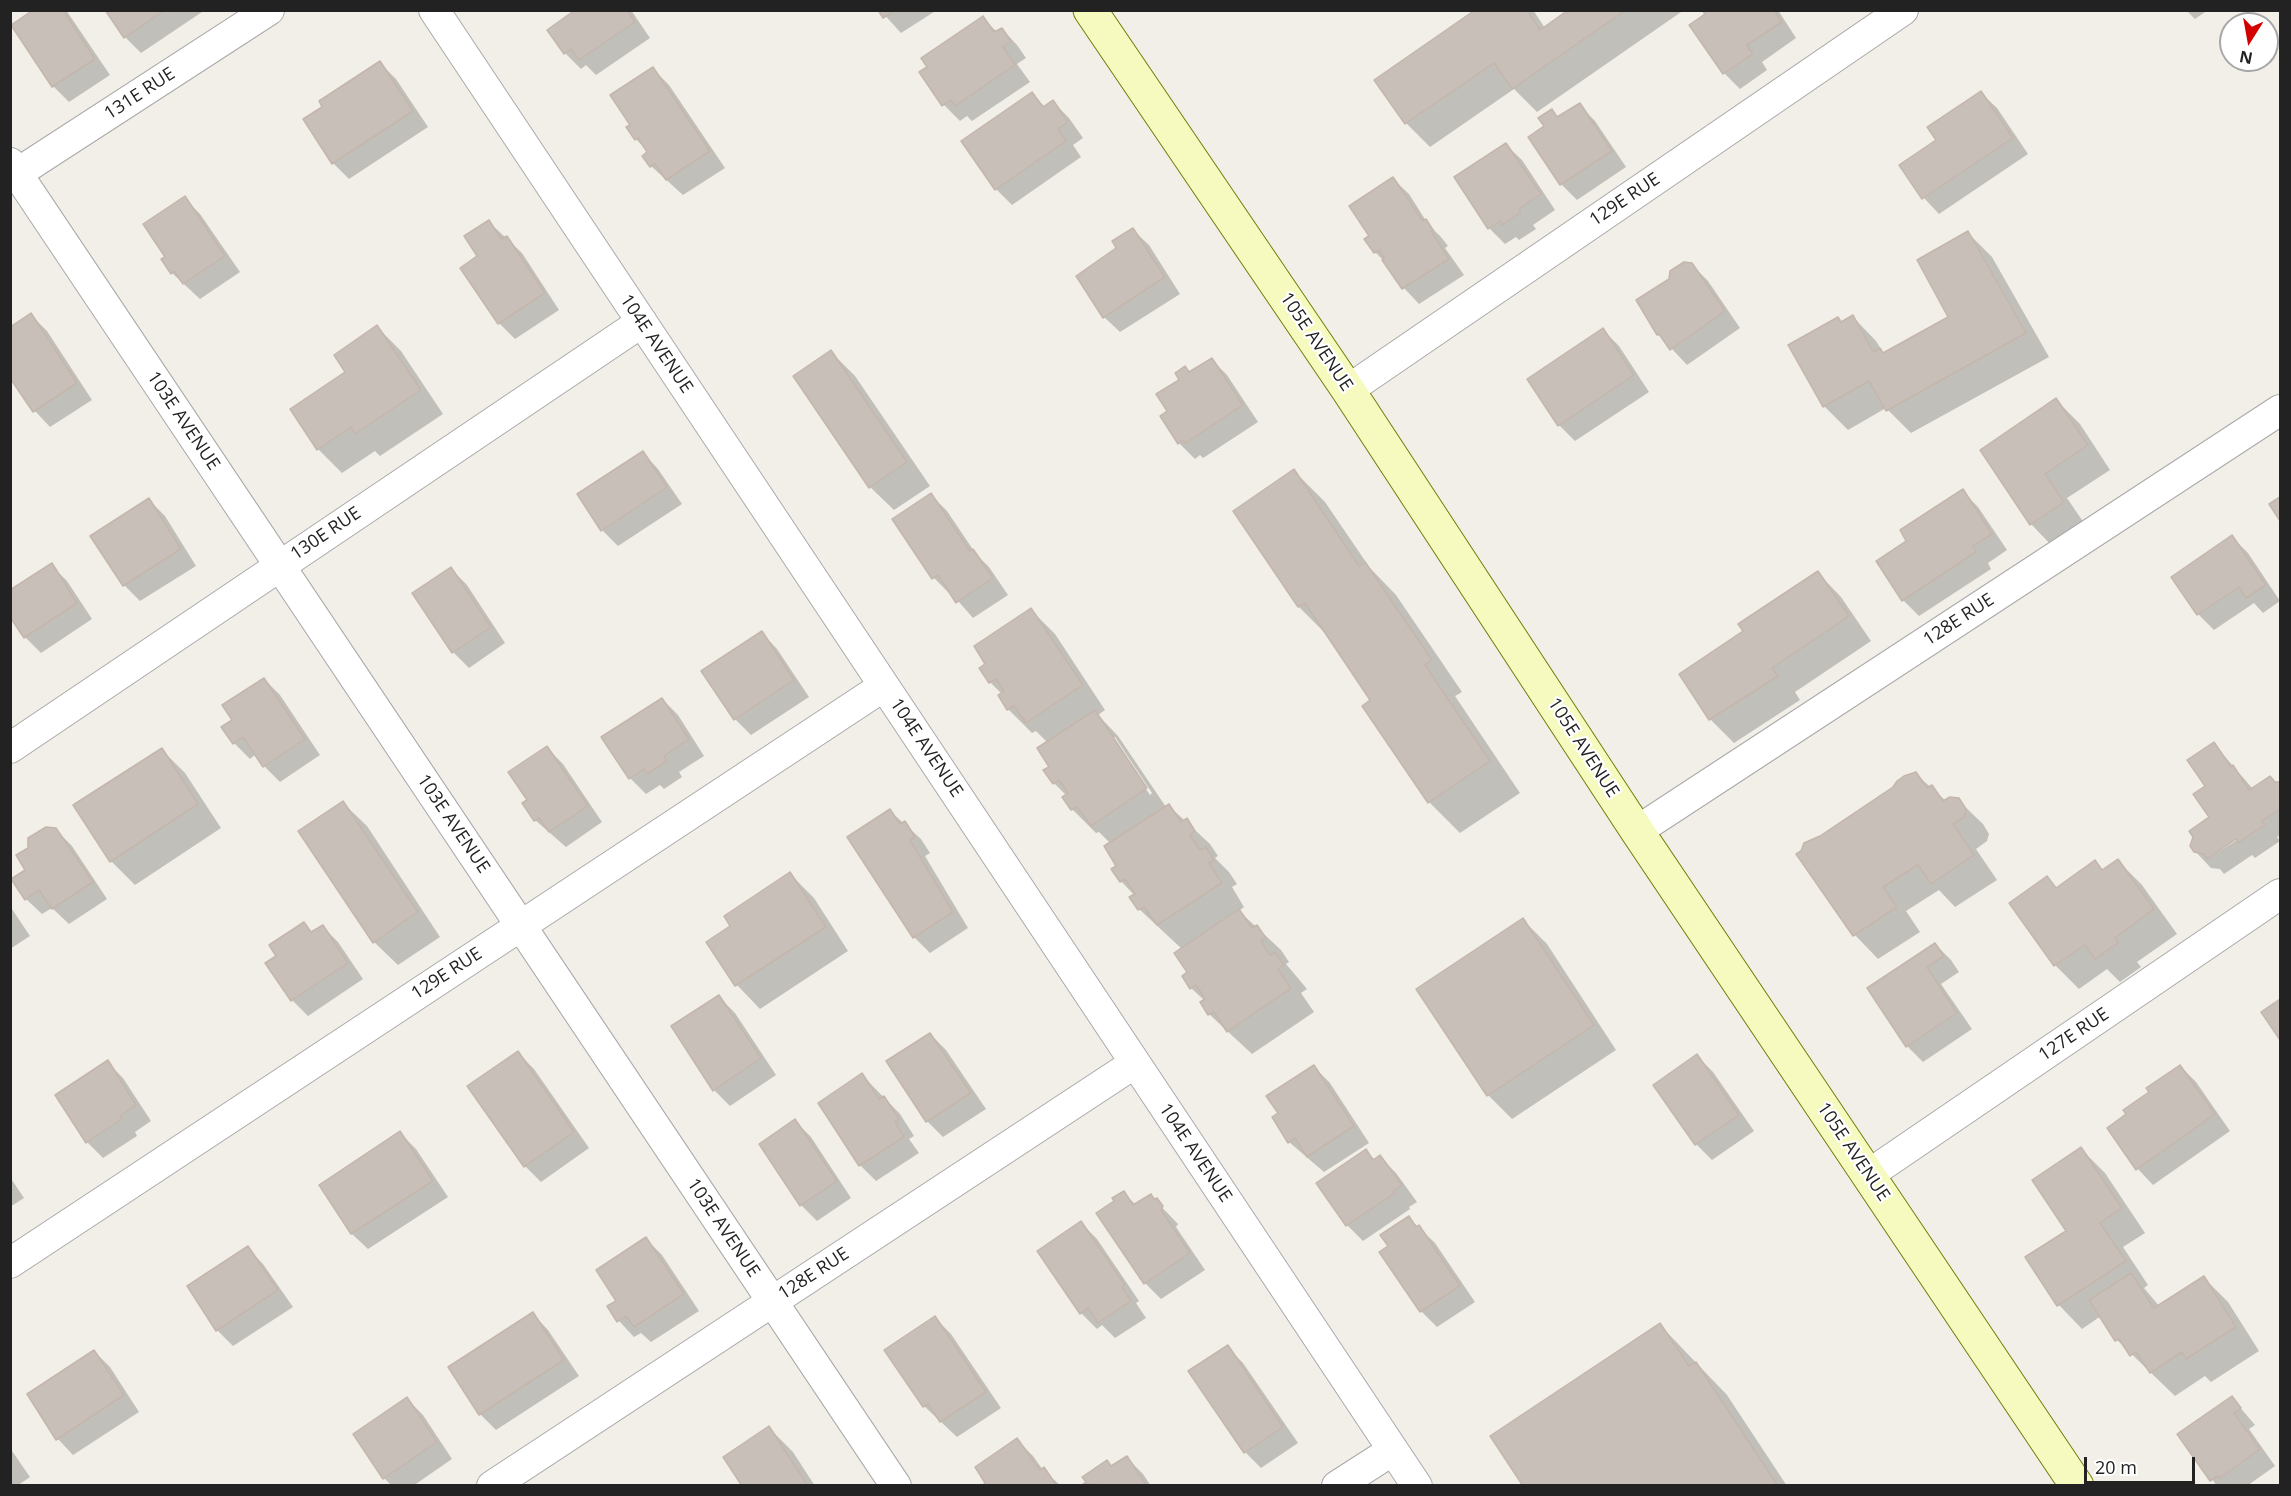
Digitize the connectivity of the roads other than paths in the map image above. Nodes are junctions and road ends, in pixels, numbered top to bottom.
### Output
1 (269, 10) edge
2 (434, 10) edge
3 (1090, 10) edge
4 (1903, 10) edge
5 (13, 171) edge
6 (642, 322) junction
7 (1348, 390) junction
8 (2280, 410) edge
9 (279, 565) junction
10 (884, 686) junction
11 (10, 748) edge
12 (1637, 831) junction
13 (2280, 894) edge
14 (521, 926) junction
15 (1135, 1063) junction
16 (1868, 1175) junction
17 (10, 1263) edge
18 (772, 1301) junction
19 (1393, 1449) junction
20 (492, 1485) edge
21 (896, 1485) edge
22 (1337, 1485) edge
23 (1417, 1485) edge
24 (2077, 1485) edge

1 - 5 street, 131E RUE
2 - 6 street, 104E AVENUE
3 - 7 street, 105E AVENUE
4 - 7 street, 129E RUE
5 - 9 street, 103E AVENUE
6 - 9 street, 130E RUE
6 - 10 street, 104E AVENUE
7 - 12 street, 105E AVENUE
8 - 12 street, 128E RUE
9 - 11 street, 130E RUE
9 - 14 street, 103E AVENUE
10 - 14 street, 129E RUE
10 - 15 street, 104E AVENUE
12 - 16 street, 105E AVENUE
13 - 16 street, 127E RUE
14 - 17 street, 129E RUE
14 - 18 street, 103E AVENUE
15 - 18 street, 128E RUE
15 - 19 street, 104E AVENUE
16 - 24 street, 105E AVENUE
18 - 20 street, 128E RUE
18 - 21 street, 103E AVENUE
19 - 22 street
19 - 23 street, 104E AVENUE

